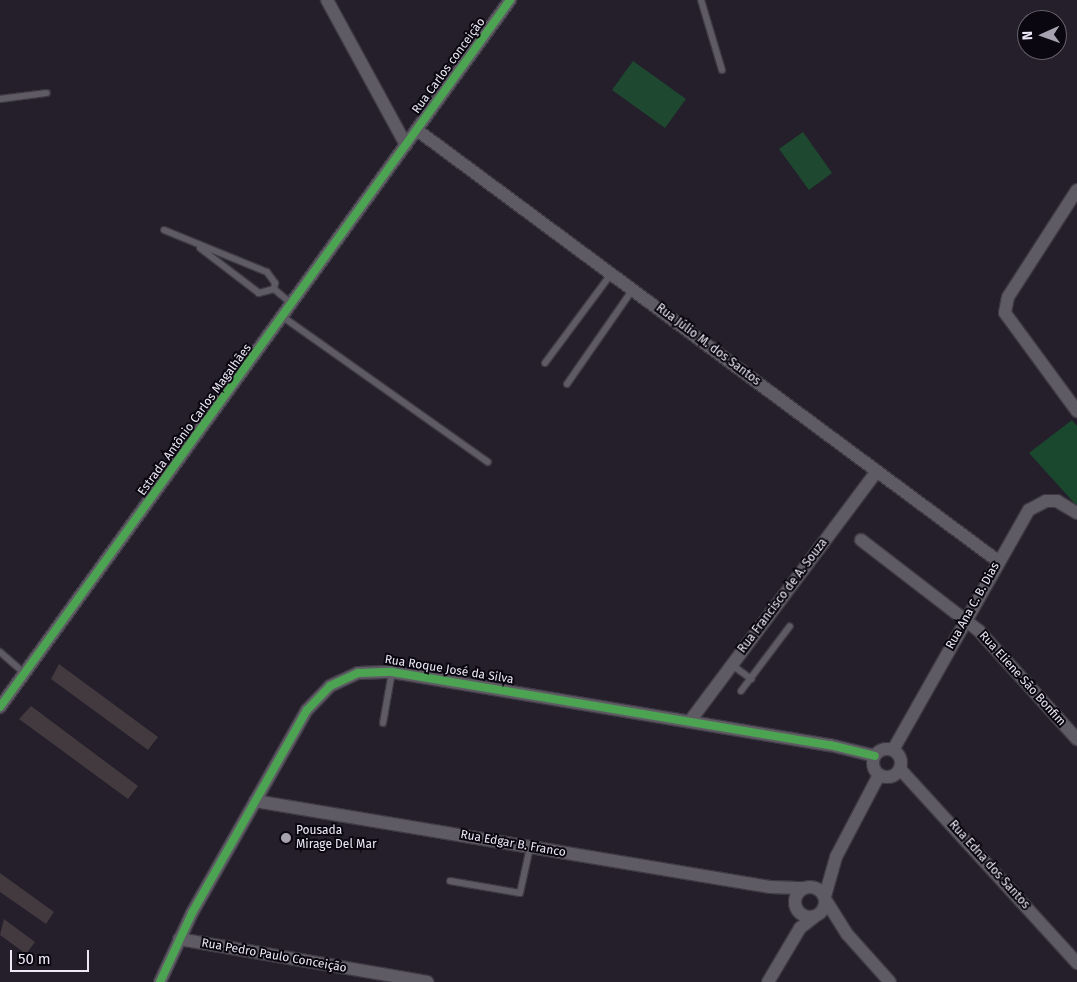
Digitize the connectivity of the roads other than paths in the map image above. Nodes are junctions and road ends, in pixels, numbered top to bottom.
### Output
1 (327, 0) edge
2 (510, 0) edge
3 (701, 0) edge
4 (722, 70) dead end
5 (47, 93) dead end
6 (0, 99) edge
7 (417, 130) junction
8 (406, 146) junction
9 (1077, 190) edge
10 (164, 230) dead end
11 (200, 248) junction
12 (612, 273) junction
13 (274, 289) junction
14 (633, 289) junction
15 (292, 304) junction
16 (283, 317) junction
17 (545, 363) dead end
18 (567, 384) dead end
19 (1076, 408) edge
20 (488, 462) dead end
21 (876, 472) junction
22 (1077, 513) edge
23 (861, 540) dead end
24 (998, 561) junction
25 (966, 620) junction
26 (790, 626) dead end
27 (0, 652) edge
28 (732, 665) junction
29 (392, 672) junction
30 (24, 673) junction
31 (751, 679) junction
32 (741, 691) dead end
33 (0, 706) edge
34 (690, 721) junction
35 (383, 723) dead end
36 (1077, 739) edge
37 (893, 750) junction
38 (875, 756) junction
39 (900, 769) junction
40 (879, 775) junction
41 (255, 800) junction
42 (530, 847) junction
43 (836, 857) junction
44 (450, 881) dead end
45 (770, 887) junction
46 (806, 887) junction
47 (825, 898) junction
48 (796, 907) junction
49 (814, 917) junction
50 (179, 940) junction
51 (786, 950) junction
52 (1077, 963) edge
53 (160, 982) edge
54 (427, 982) edge
55 (768, 982) edge
56 (890, 982) edge

1 - 8 street
2 - 7 street, Rua Carlos conceição
3 - 4 lane
5 - 6 lane
7 - 8 street, Rua Carlos conceição
7 - 12 street, Rua Júlio M. dos Santos
8 - 15 street, Estrada Antônio Carlos Magalhães
9 - 19 street
10 - 11 lane
11 - 13 lane
11 - 13 lane
12 - 14 street, Rua Júlio M. dos Santos
12 - 17 lane
13 - 15 lane
14 - 18 lane
14 - 21 street, Rua Júlio M. dos Santos
15 - 16 street, Estrada Antônio Carlos Magalhães
16 - 20 lane
16 - 30 street, Estrada Antônio Carlos Magalhães
21 - 24 street, Rua Júlio M. dos Santos
21 - 28 street, Rua Francisco de A. Souza
22 - 24 street, Rua Ana C. B. Dias
23 - 25 street, Rua Eliene São Bonfim
24 - 25 street, Rua Ana C. B. Dias
25 - 36 street, Rua Eliene São Bonfim
25 - 37 street, Rua Ana C. B. Dias
26 - 31 lane
27 - 30 lane
28 - 31 lane
28 - 34 street, Rua Francisco de A. Souza
29 - 34 street, Rua Roque José da Silva
29 - 35 lane
29 - 41 street, Rua Roque José da Silva
30 - 33 street, Estrada Antônio Carlos Magalhães
31 - 32 lane
34 - 38 street, Rua Roque José da Silva
37 - 38 street
37 - 39 street
38 - 40 street
39 - 40 street
39 - 52 street, Rua Edna dos Santos
40 - 43 street
41 - 42 street, Rua Edgar B. Franco
41 - 50 street, Rua Roque José da Silva
42 - 44 lane
42 - 45 street, Rua Edgar B. Franco
43 - 46 street
43 - 47 street
45 - 46 street, Rua Edgar B. Franco
45 - 48 street, Rua Edgar B. Franco
46 - 47 street
46 - 48 street
47 - 49 street
47 - 56 street
48 - 49 street
48 - 51 street
49 - 51 street
50 - 53 street, Rua Roque José da Silva
50 - 54 street, Rua Pedro Paulo Conceição
51 - 55 street

